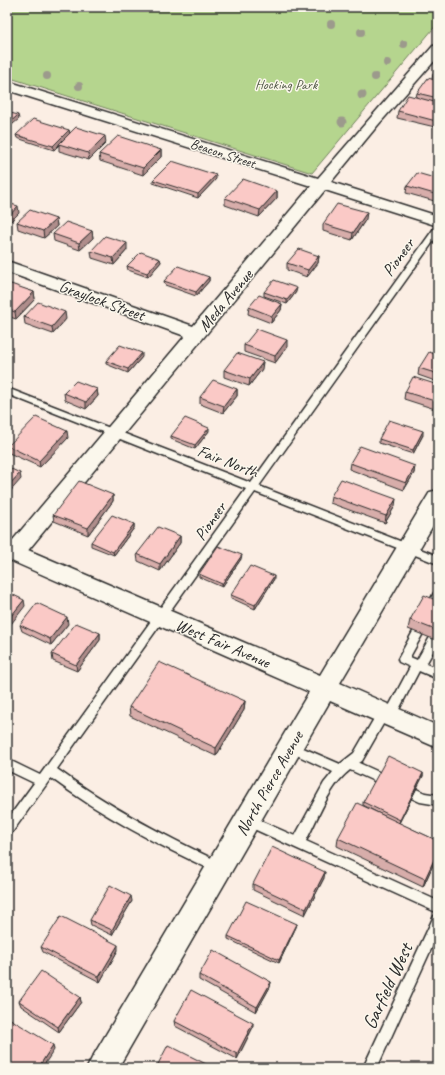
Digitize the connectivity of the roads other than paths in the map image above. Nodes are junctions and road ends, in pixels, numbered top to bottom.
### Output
1 (438, 49) edge
2 (7, 85) edge
3 (322, 185) junction
4 (438, 221) edge
5 (438, 229) edge
6 (7, 266) edge
7 (197, 334) junction
8 (7, 391) edge
9 (114, 434) junction
10 (252, 488) junction
11 (437, 503) edge
12 (409, 548) junction
13 (10, 551) edge
14 (438, 560) edge
15 (438, 596) edge
16 (160, 617) junction
17 (438, 633) edge
18 (418, 666) junction
19 (437, 673) edge
20 (325, 687) junction
21 (386, 714) junction
22 (438, 737) edge
23 (290, 747) junction
24 (7, 764) edge
25 (345, 767) junction
26 (50, 770) junction
27 (42, 782) junction
28 (438, 800) edge
29 (247, 820) junction
30 (7, 830) edge
31 (298, 843) junction
32 (220, 868) junction
33 (438, 907) edge
34 (438, 920) edge
35 (102, 1068) edge
36 (370, 1068) edge

1 - 3 street, Meda Avenue
2 - 3 street, Beacon Street
3 - 4 street, Beacon Street
3 - 7 street, Meda Avenue
5 - 10 lane, Pioneer
6 - 7 street, Graylock Street
7 - 9 street, Meda Avenue
8 - 9 lane, Fair North
9 - 10 lane, Fair North
9 - 13 street, Meda Avenue
10 - 12 lane, Fair North
10 - 16 lane, Pioneer
11 - 12 street, North Pierce Avenue
12 - 14 lane, Fair North
12 - 20 street, North Pierce Avenue
13 - 16 street, West Fair Avenue
15 - 18 lane
16 - 20 street, West Fair Avenue
16 - 26 lane, Pioneer
17 - 18 lane
18 - 19 lane
18 - 21 lane
20 - 21 street, West Fair Avenue
20 - 23 street, North Pierce Avenue
21 - 22 street, West Fair Avenue
21 - 25 lane
23 - 25 lane
23 - 29 street, North Pierce Avenue
24 - 27 lane
25 - 28 lane
25 - 31 lane
26 - 27 lane, Pioneer
26 - 32 lane
27 - 30 lane, Pioneer
29 - 31 lane
29 - 32 street, North Pierce Avenue
31 - 33 lane
32 - 35 street, North Pierce Avenue
34 - 36 lane, Garfield West

